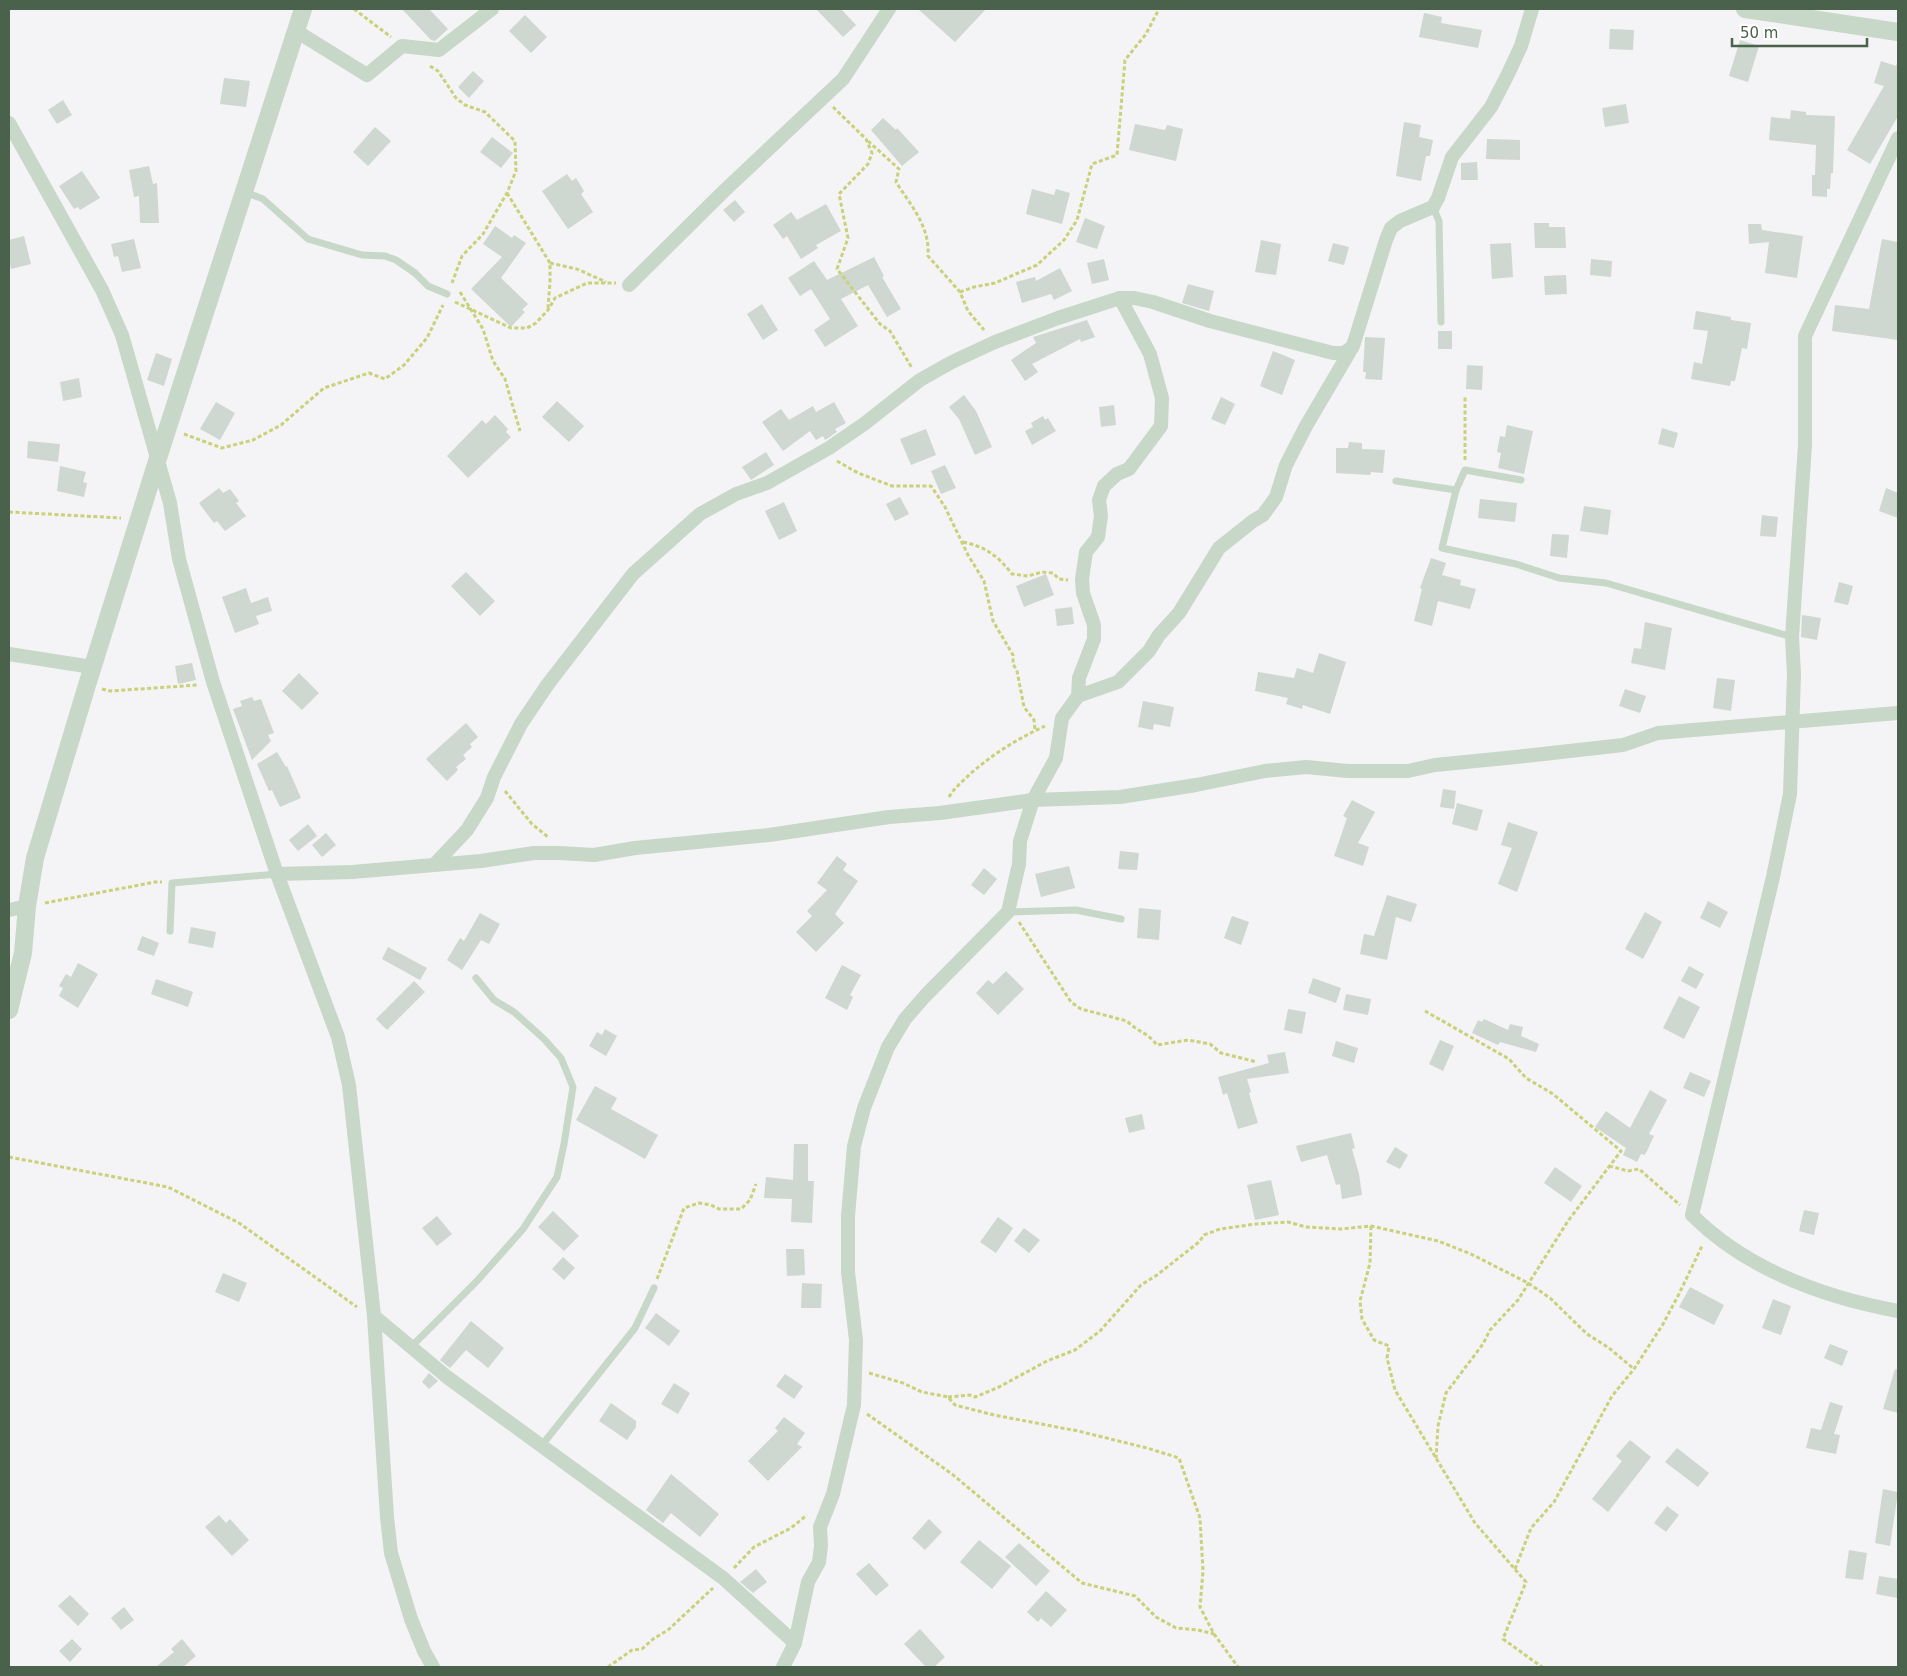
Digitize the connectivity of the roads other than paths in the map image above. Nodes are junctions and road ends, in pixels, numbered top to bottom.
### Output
1 (303, 9) edge
2 (492, 9) edge
3 (889, 9) edge
4 (1532, 9) edge
5 (1745, 9) edge
6 (296, 31) junction
7 (1898, 32) edge
8 (9, 123) edge
9 (1898, 138) edge
10 (245, 192) junction
11 (1433, 207) junction
12 (630, 285) road end
13 (448, 294) dead end
14 (1120, 298) junction
15 (1441, 322) dead end
16 (1353, 346) junction
17 (158, 458) junction
18 (1521, 480) dead end
19 (1396, 481) dead end
20 (1456, 490) junction
21 (1792, 637) junction
22 (9, 654) edge
23 (92, 667) junction
24 (1078, 696) junction
25 (1898, 713) edge
26 (1793, 723) junction
27 (1033, 800) junction
28 (434, 865) junction
29 (277, 874) junction
30 (27, 906) junction
31 (9, 910) edge
32 (1011, 912) junction
33 (1120, 919) dead end
34 (170, 931) dead end
35 (476, 978) dead end
36 (9, 1010) edge
37 (654, 1288) road end
38 (1898, 1311) edge
39 (374, 1316) junction
40 (411, 1347) junction
41 (542, 1445) junction
42 (795, 1643) junction
43 (433, 1667) edge
44 (783, 1667) edge

1 - 6 street
2 - 6 street
3 - 12 street
4 - 11 street
5 - 7 street
6 - 10 street
8 - 17 street
9 - 21 street
10 - 13 lane
10 - 17 street
11 - 15 lane
11 - 16 street
14 - 16 street
14 - 24 street
14 - 28 street
16 - 24 street
17 - 23 street
17 - 29 street
18 - 20 lane
19 - 20 lane
20 - 21 lane
21 - 26 street
22 - 23 street
23 - 30 street
24 - 27 street
25 - 26 street
26 - 27 street
26 - 38 street
27 - 28 street
27 - 32 street
28 - 29 street
29 - 34 lane
29 - 39 street
30 - 31 street
30 - 36 street
32 - 33 lane
32 - 42 street
35 - 40 lane
37 - 41 lane
39 - 40 street
39 - 43 street
40 - 41 street
41 - 42 street
42 - 44 street

